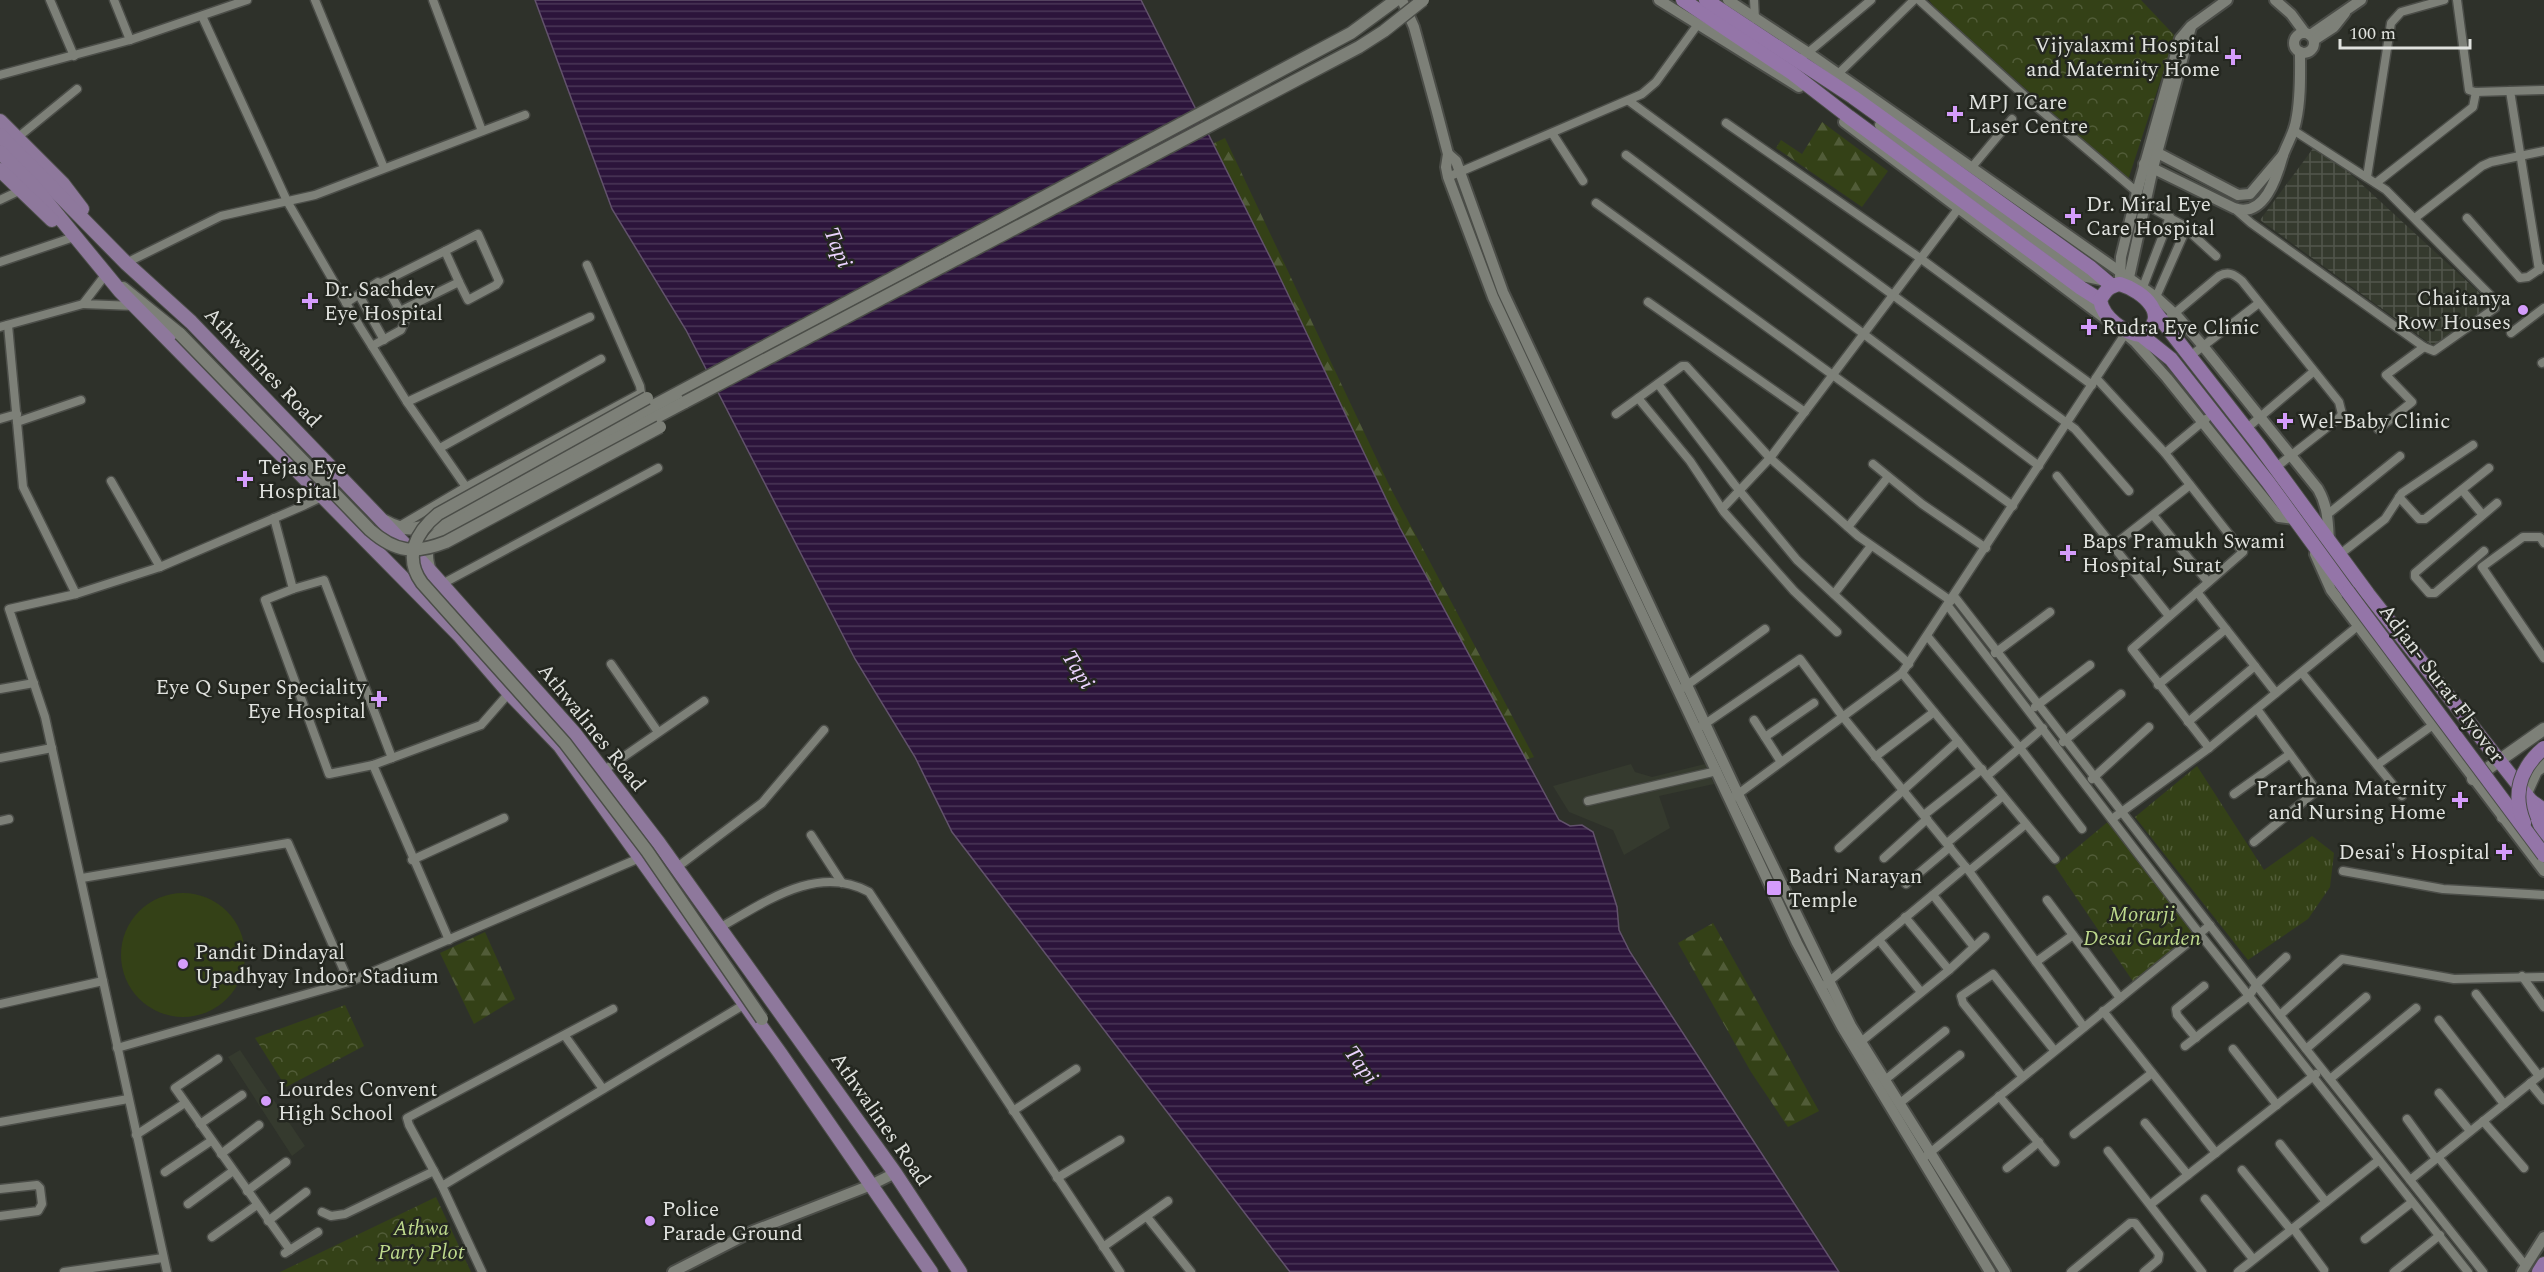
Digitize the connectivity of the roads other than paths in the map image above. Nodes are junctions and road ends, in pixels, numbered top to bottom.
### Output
1 (50, 0) edge
2 (114, 0) edge
3 (247, 0) edge
4 (315, 0) edge
5 (433, 0) edge
6 (1396, 0) edge
7 (1402, 0) edge
8 (1423, 0) edge
9 (1659, 0) edge
10 (1683, 0) edge
11 (1706, 0) edge
12 (1728, 0) edge
13 (1754, 0) edge
14 (1871, 0) edge
15 (1914, 0) edge
16 (1919, 0) edge
17 (2227, 0) edge
18 (2361, 0) edge
19 (2444, 0) edge
20 (2457, 0) edge
21 (2278, 3) edge
22 (202, 16) junction
23 (1755, 19) junction
24 (1698, 24) junction
25 (2307, 36) junction
26 (130, 40) junction
27 (2300, 52) junction
28 (74, 56) junction
29 (1799, 61) junction
30 (1838, 74) junction
31 (0, 75) edge
32 (77, 89) dead end
33 (2544, 90) edge
34 (2510, 91) junction
35 (2476, 92) junction
36 (1629, 101) junction
37 (525, 115) dead end
38 (2012, 119) dead end
39 (0, 121) edge
40 (1726, 123) dead end
41 (2293, 130) junction
42 (482, 131) junction
43 (1552, 133) junction
44 (0, 135) edge
45 (17, 138) junction
46 (2153, 150) junction
47 (2544, 151) edge
48 (0, 152) edge
49 (1448, 154) junction
50 (1626, 155) dead end
51 (2284, 155) junction
52 (2520, 156) junction
53 (2149, 166) junction
54 (1972, 167) junction
55 (384, 168) junction
56 (0, 170) edge
57 (1461, 172) junction
58 (1448, 177) junction
59 (2367, 177) junction
60 (1583, 181) dead end
61 (2376, 183) junction
62 (41, 186) junction
63 (21, 190) junction
64 (2137, 192) junction
65 (0, 200) edge
66 (287, 201) junction
67 (1596, 203) dead end
68 (2144, 204) junction
69 (1958, 209) junction
70 (2235, 209) junction
71 (2170, 217) junction
72 (2415, 218) junction
73 (2467, 218) dead end
74 (2186, 229) junction
75 (99, 236) junction
76 (71, 238) junction
77 (445, 251) junction
78 (2216, 256) dead end
79 (1920, 258) junction
80 (0, 262) edge
81 (126, 263) junction
82 (587, 266) dead end
83 (102, 268) junction
84 (2541, 268) edge
85 (2118, 281) junction
86 (459, 282) junction
87 (381, 283) junction
88 (117, 287) junction
89 (2143, 287) junction
90 (359, 295) junction
91 (1892, 296) junction
92 (2156, 297) junction
93 (2098, 299) junction
94 (1648, 302) dead end
95 (346, 303) junction
96 (2259, 303) junction
97 (83, 304) junction
98 (136, 306) junction
99 (2544, 308) edge
100 (400, 311) junction
101 (2174, 312) junction
102 (590, 317) dead end
103 (2159, 318) junction
104 (4, 326) edge
105 (2126, 333) junction
106 (2511, 333) dead end
107 (1863, 334) junction
108 (2141, 335) junction
109 (384, 340) junction
110 (372, 346) junction
111 (2203, 346) junction
112 (2424, 347) junction
113 (2188, 357) junction
114 (601, 359) dead end
115 (2179, 369) junction
116 (2313, 372) junction
117 (1832, 375) junction
118 (2167, 378) junction
119 (2094, 381) junction
120 (1658, 384) junction
121 (681, 398) junction
122 (1638, 398) junction
123 (81, 400) dead end
124 (407, 402) junction
125 (1805, 412) junction
126 (2214, 412) junction
127 (1616, 414) dead end
128 (2260, 417) junction
129 (17, 418) junction
130 (0, 419) edge
131 (2202, 422) junction
132 (2067, 423) junction
133 (2246, 429) junction
134 (2378, 429) dead end
135 (2473, 445) dead end
136 (440, 448) junction
137 (2165, 453) junction
138 (2292, 456) junction
139 (2400, 456) dead end
140 (1770, 458) junction
141 (1873, 464) dead end
142 (2039, 466) junction
143 (658, 468) dead end
144 (2275, 468) junction
145 (2489, 468) dead end
146 (2057, 476) dead end
147 (1888, 477) junction
148 (341, 479) junction
149 (111, 481) dead end
150 (2190, 485) junction
151 (466, 487) junction
152 (1738, 489) junction
153 (2462, 490) junction
154 (2129, 491) dead end
155 (324, 496) junction
156 (2399, 497) junction
157 (2496, 503) dead end
158 (2013, 506) junction
159 (1722, 508) junction
160 (2328, 514) junction
161 (2482, 514) junction
162 (2153, 515) junction
163 (274, 518) junction
164 (2295, 519) junction
165 (1848, 527) junction
166 (1609, 528) junction
167 (395, 530) junction
168 (2307, 536) junction
169 (2329, 542) junction
170 (2544, 543) edge
171 (2114, 545) junction
172 (1871, 546) junction
173 (1986, 548) junction
174 (2484, 550) dead end
175 (2339, 555) junction
176 (160, 567) junction
177 (430, 571) junction
178 (2208, 582) junction
179 (441, 584) junction
180 (293, 588) junction
181 (2197, 592) junction
182 (76, 594) junction
183 (1834, 594) junction
184 (1951, 601) junction
185 (4, 610) edge
186 (2050, 612) dead end
187 (2169, 616) junction
188 (2360, 625) junction
189 (1765, 629) dead end
190 (2226, 629) junction
191 (1837, 632) dead end
192 (1928, 637) junction
193 (495, 645) junction
194 (1997, 651) junction
195 (1989, 657) junction
196 (2544, 658) edge
197 (479, 659) junction
198 (611, 664) dead end
199 (1909, 664) junction
200 (2090, 665) dead end
201 (2255, 666) junction
202 (1902, 673) junction
203 (2302, 673) junction
204 (34, 683) junction
205 (2158, 685) junction
206 (1683, 688) junction
207 (0, 689) edge
208 (509, 693) junction
209 (2276, 693) junction
210 (2121, 694) dead end
211 (704, 701) dead end
212 (1814, 703) dead end
213 (2039, 705) junction
214 (2257, 709) junction
215 (2030, 711) junction
216 (1934, 712) junction
217 (1843, 717) junction
218 (1754, 720) dead end
219 (2188, 722) junction
220 (2433, 725) junction
221 (1702, 727) junction
222 (2150, 727) dead end
223 (2043, 728) junction
224 (2544, 729) edge
225 (824, 730) dead end
226 (658, 732) junction
227 (1765, 737) junction
228 (2066, 740) junction
229 (1958, 741) junction
230 (2057, 747) junction
231 (51, 748) junction
232 (2020, 748) junction
233 (2209, 748) junction
234 (2544, 748) edge
235 (2290, 754) junction
236 (1875, 757) junction
237 (0, 758) edge
238 (392, 758) junction
239 (2500, 761) junction
240 (1781, 762) junction
241 (373, 765) junction
242 (2377, 765) junction
243 (2544, 765) edge
244 (603, 771) junction
245 (1717, 771) junction
246 (1984, 773) junction
247 (2094, 777) junction
248 (2473, 779) junction
249 (2086, 784) junction
250 (1904, 792) junction
251 (2234, 794) dead end
252 (2003, 796) junction
253 (2402, 796) dead end
254 (1734, 797) junction
255 (2528, 797) junction
256 (1588, 801) dead end
257 (2544, 810) edge
258 (2122, 811) junction
259 (1926, 817) junction
260 (2503, 817) junction
261 (504, 818) dead end
262 (2112, 819) junction
263 (2026, 824) junction
264 (2082, 829) dead end
265 (812, 835) dead end
266 (2539, 835) edge
267 (2254, 842) dead end
268 (1948, 845) junction
269 (1839, 848) dead end
270 (663, 849) junction
271 (2544, 855) edge
272 (641, 857) junction
273 (1884, 858) dead end
274 (2055, 859) dead end
275 (412, 860) junction
276 (676, 868) junction
277 (1967, 869) junction
278 (2343, 871) dead end
279 (2544, 872) edge
280 (82, 878) junction
281 (842, 883) junction
282 (1906, 884) dead end
283 (1933, 895) junction
284 (2544, 895) edge
285 (2047, 900) dead end
286 (1796, 914) junction
287 (1905, 917) junction
288 (1785, 919) junction
289 (2210, 925) junction
290 (719, 928) junction
291 (2199, 933) junction
292 (2073, 935) junction
293 (1985, 937) dead end
294 (449, 940) junction
295 (1879, 940) junction
296 (1974, 947) junction
297 (2286, 957) dead end
298 (2036, 962) junction
299 (1949, 970) junction
300 (2522, 976) junction
301 (2544, 977) edge
302 (103, 981) junction
303 (349, 982) junction
304 (1825, 984) junction
305 (2257, 984) junction
306 (2204, 986) dead end
307 (1921, 992) junction
308 (2476, 994) dead end
309 (2249, 996) junction
310 (2366, 997) dead end
311 (2120, 998) junction
312 (0, 1004) edge
313 (745, 1004) junction
314 (2544, 1007) edge
315 (2416, 1008) dead end
316 (613, 1010) dead end
317 (2103, 1011) junction
318 (2280, 1015) junction
319 (2439, 1020) dead end
320 (2084, 1027) junction
321 (1945, 1031) dead end
322 (565, 1036) junction
323 (2196, 1038) junction
324 (1857, 1045) junction
325 (2185, 1047) dead end
326 (117, 1048) junction
327 (2233, 1049) dead end
328 (2054, 1050) junction
329 (2306, 1050) junction
330 (780, 1053) junction
331 (1960, 1055) dead end
332 (218, 1059) dead end
333 (1076, 1069) dead end
334 (2322, 1069) junction
335 (2152, 1073) junction
336 (2542, 1074) edge
337 (2022, 1076) junction
338 (2313, 1077) junction
339 (2330, 1079) junction
340 (1885, 1080) junction
341 (2530, 1083) junction
342 (603, 1089) junction
343 (2439, 1093) dead end
344 (242, 1095) dead end
345 (1999, 1096) junction
346 (128, 1099) junction
347 (2544, 1100) edge
348 (184, 1103) junction
349 (1900, 1103) junction
350 (2505, 1104) junction
351 (2277, 1105) junction
352 (1013, 1111) junction
353 (2407, 1119) dead end
354 (2483, 1120) junction
355 (0, 1122) edge
356 (2145, 1123) dead end
357 (200, 1124) junction
358 (259, 1125) dead end
359 (2470, 1131) junction
360 (2074, 1134) dead end
361 (136, 1135) junction
362 (1120, 1140) dead end
363 (211, 1141) junction
364 (2039, 1142) junction
365 (2280, 1144) dead end
366 (2108, 1151) dead end
367 (1931, 1152) junction
368 (2216, 1153) junction
369 (221, 1154) junction
370 (2437, 1158) junction
371 (1922, 1160) junction
372 (2379, 1160) junction
373 (286, 1162) dead end
374 (2055, 1162) dead end
375 (2007, 1168) dead end
376 (2524, 1168) dead end
377 (2242, 1170) dead end
378 (233, 1171) junction
379 (434, 1171) junction
380 (165, 1172) dead end
381 (895, 1173) junction
382 (2188, 1175) junction
383 (1057, 1178) junction
384 (1949, 1180) junction
385 (2410, 1180) junction
386 (871, 1185) junction
387 (442, 1186) junction
388 (905, 1188) junction
389 (1939, 1188) junction
390 (0, 1189) edge
391 (247, 1191) junction
392 (306, 1192) dead end
393 (2205, 1199) dead end
394 (881, 1200) junction
395 (1168, 1202) dead end
396 (2326, 1202) junction
397 (2411, 1203) junction
398 (188, 1204) dead end
399 (2151, 1204) junction
400 (257, 1205) junction
401 (322, 1212) dead end
402 (0, 1216) edge
403 (1147, 1217) junction
404 (268, 1221) junction
405 (2292, 1229) junction
406 (318, 1232) dead end
407 (2440, 1236) junction
408 (212, 1237) dead end
409 (2544, 1237) edge
410 (2365, 1239) dead end
411 (1104, 1248) junction
412 (163, 1258) junction
413 (2253, 1259) junction
414 (2544, 1264) edge
415 (2324, 1270) dead end
416 (2521, 1270) edge
417 (64, 1272) edge
418 (167, 1272) edge
419 (482, 1272) edge
420 (673, 1272) edge
421 (931, 1272) edge
422 (960, 1272) edge
423 (1120, 1272) edge
424 (1191, 1272) edge
425 (1990, 1272) edge
426 (2005, 1272) edge
427 (2071, 1272) edge
428 (2144, 1272) edge
429 (2202, 1272) edge
430 (2238, 1272) edge
431 (2394, 1272) edge
432 (2467, 1272) edge
433 (2483, 1272) edge
434 (2539, 1272) edge

1 - 28 street
2 - 26 street
3 - 22 street
4 - 55 street
5 - 42 street
6 - 121 main road
7 - 49 street
8 - 121 main road, bridge
9 - 24 street
10 - 29 highway
11 - 29 highway
12 - 23 street
13 - 23 street
14 - 29 street
15 - 30 street
16 - 64 street
17 - 46 street
18 - 25 street
19 - 59 street
20 - 35 street
21 - 25 street
22 - 26 street
22 - 66 street
23 - 29 street
24 - 36 street
24 - 69 street
25 - 27 street
25 - 27 street
26 - 28 street
27 - 41 street
28 - 31 street
29 - 30 street
29 - 85 highway
29 - 93 highway
30 - 54 street
32 - 45 street
33 - 34 street
34 - 35 street
34 - 52 street
35 - 61 street
36 - 43 street
36 - 91 street
37 - 42 street
38 - 54 street
39 - 45 main road
40 - 79 street
41 - 51 street
41 - 59 street
42 - 55 street
43 - 57 street
43 - 60 street
44 - 62 main road
45 - 75 main road
46 - 51 street
46 - 53 street
47 - 52 street
48 - 62 main road
49 - 57 street
49 - 58 street
50 - 107 street
51 - 70 street
52 - 72 street
52 - 84 street
53 - 64 street
53 - 68 street
53 - 70 street
54 - 85 street
55 - 66 street
56 - 63 main road
57 - 58 street
57 - 166 street
58 - 166 street
59 - 61 street
61 - 72 street
62 - 75 main road
62 - 83 main road
63 - 65 street
63 - 76 main road
64 - 85 street
66 - 81 street
66 - 95 street
67 - 117 street
68 - 71 street
68 - 85 street
69 - 79 street
69 - 105 street
70 - 112 street
71 - 74 street
71 - 89 street
72 - 112 street
73 - 84 street
74 - 78 street
74 - 92 street
75 - 81 main road, Athwalines Road
76 - 80 street
76 - 83 main road
77 - 86 street
77 - 86 street
77 - 87 street
79 - 91 street
79 - 119 street
81 - 148 main road, Athwalines Road
82 - 151 street
83 - 88 main road, Athwalines Road
83 - 97 street
85 - 89 street
85 - 93 highway
85 - 103 highway
86 - 100 street
87 - 90 street
87 - 100 street
88 - 98 main road, Athwalines Road
88 - 121 main road, bridge
89 - 92 street
90 - 95 street
90 - 109 street
91 - 107 street
91 - 132 street
92 - 101 street
93 - 105 highway
94 - 125 street
95 - 110 street
96 - 101 street
96 - 111 street
96 - 116 street
97 - 98 street
97 - 104 street
98 - 155 main road, Athwalines Road
99 - 106 street
100 - 109 street
101 - 103 street
101 - 111 street
102 - 124 street
103 - 108 highway
103 - 113 highway
104 - 129 street
105 - 108 highway
105 - 118 street
105 - 119 street
107 - 117 street
107 - 142 street
108 - 115 highway, Adjan- Surat Flyover
109 - 110 street
110 - 124 street
111 - 113 street
111 - 128 street
112 - 134 street
113 - 133 highway
114 - 136 street
115 - 118 highway
115 - 126 highway, Adjan- Surat Flyover
116 - 128 street
116 - 138 street
117 - 125 street
117 - 158 street
118 - 131 street
119 - 132 street
119 - 137 street
120 - 122 street
120 - 140 street
120 - 152 street
121 - 167 main road
121 - 177 main road
121 - 330 main road, bridge
122 - 127 street
122 - 159 street
123 - 129 street
124 - 136 street
125 - 140 street
126 - 131 street
126 - 164 highway, Adjan- Surat Flyover
128 - 133 street
128 - 138 street
129 - 130 street
129 - 182 street
131 - 137 street
131 - 164 street
132 - 142 street
132 - 154 street
133 - 144 highway
135 - 156 street
136 - 151 street
137 - 150 street
138 - 144 street
138 - 160 street
139 - 160 street
140 - 152 street
140 - 165 street
141 - 147 street
142 - 158 street
143 - 179 street
144 - 169 highway
145 - 153 street
146 - 171 street
147 - 165 street
147 - 173 street
148 - 155 street
148 - 167 main road, Athwalines Road
149 - 176 street
150 - 162 street
150 - 178 street
151 - 167 street
152 - 159 street
152 - 183 street
153 - 156 street
153 - 161 street
155 - 163 street
155 - 197 main road, Athwalines Road
156 - 175 street
157 - 161 street
158 - 173 street
159 - 191 street
160 - 169 street
161 - 174 street
162 - 171 street
162 - 178 street
163 - 176 street
163 - 180 street
164 - 168 highway, Adjan- Surat Flyover
165 - 172 street
166 - 206 street
167 - 177 main road, Athwalines Road
168 - 188 street
168 - 266 highway, Adjan- Surat Flyover, bridge
169 - 175 highway
170 - 196 street
171 - 187 street
172 - 183 street
172 - 184 street
173 - 184 street
175 - 239 highway
176 - 182 street
177 - 179 main road, Athwalines Road
178 - 181 street
179 - 193 main road, Athwalines Road
180 - 238 street
180 - 241 street
181 - 187 street
181 - 190 street
182 - 185 street
183 - 199 street
184 - 192 street
184 - 194 street
184 - 195 street
185 - 204 street
186 - 194 street
187 - 205 street
188 - 203 street
188 - 220 street
189 - 206 street
190 - 201 street
190 - 205 street
192 - 199 street
192 - 232 street
193 - 197 main road
193 - 244 main road, Athwalines Road
194 - 195 street
194 - 213 street
195 - 215 street
197 - 208 main road, Athwalines Road
198 - 226 street
199 - 202 street
200 - 213 street
201 - 209 street
201 - 219 street
202 - 216 street
202 - 217 street
203 - 209 street
203 - 242 street
204 - 207 street
204 - 231 street
205 - 219 street
206 - 221 street
208 - 238 street
208 - 272 main road, Athwalines Road
209 - 214 street
210 - 228 street
211 - 226 street
212 - 227 street
213 - 215 street
213 - 228 street
214 - 233 street
214 - 235 street
215 - 223 street
216 - 229 street
216 - 236 street
217 - 221 street
217 - 236 street
217 - 240 street
218 - 227 street
219 - 233 street
220 - 242 street
220 - 248 street
221 - 245 street
221 - 254 street
222 - 247 street
223 - 230 street
223 - 232 street
224 - 239 main road
225 - 276 street
226 - 244 street
227 - 240 street
228 - 230 street
228 - 247 street
229 - 246 street
229 - 250 street
230 - 249 street
231 - 237 street
231 - 280 street
232 - 246 street
232 - 264 street
233 - 258 street
234 - 266 highway, bridge
235 - 251 street
235 - 267 street
236 - 250 street
238 - 241 street
239 - 248 main road
239 - 255 highway
240 - 254 street
241 - 275 street
242 - 253 street
243 - 255 main road
244 - 270 main road, Athwalines Road
245 - 254 street
245 - 256 street
246 - 252 street
246 - 259 street
247 - 249 street
247 - 258 street
248 - 260 street
249 - 262 street
250 - 259 street
250 - 269 street
252 - 263 street
252 - 268 street
254 - 286 street
254 - 288 street
255 - 257 highway
255 - 260 main road
255 - 266 highway, Adjan- Surat Flyover
258 - 262 street
258 - 289 street
259 - 268 street
259 - 273 street
260 - 279 street
261 - 275 street
262 - 291 street
263 - 274 street
263 - 277 street
265 - 281 street
266 - 271 highway, Adjan- Surat Flyover, bridge
268 - 277 street
268 - 282 street
270 - 272 street
270 - 276 main road, Athwalines Road
272 - 294 street
272 - 313 main road, Athwalines Road
275 - 294 street
276 - 290 main road, Athwalines Road
277 - 283 street
277 - 298 street
278 - 284 street
280 - 302 street
280 - 303 street
281 - 290 street
281 - 352 street
283 - 287 street
283 - 296 street
285 - 292 street
286 - 288 street
286 - 304 street
287 - 295 street
287 - 299 street
288 - 304 street
289 - 291 street
289 - 305 street
290 - 381 main road, Athwalines Road
291 - 309 street
291 - 311 street
292 - 298 street
292 - 311 street
293 - 296 street
294 - 303 street
295 - 304 street
295 - 307 street
296 - 299 street
297 - 305 street
298 - 320 street
299 - 307 street
300 - 301 street
300 - 314 street
300 - 318 street
302 - 312 street
302 - 326 street
303 - 326 street
304 - 324 street
305 - 309 street
305 - 318 street
306 - 323 street
307 - 324 street
308 - 336 street
309 - 323 street
309 - 338 street
310 - 329 street
311 - 317 street
313 - 330 main road, Athwalines Road
313 - 342 street
315 - 339 street
316 - 322 street
317 - 320 street
317 - 335 street
318 - 329 street
319 - 350 street
320 - 328 street
321 - 340 street
322 - 342 street
322 - 379 street
323 - 325 street
324 - 340 street
324 - 371 street
326 - 346 street
327 - 351 street
328 - 337 street
328 - 337 street
329 - 334 street
330 - 386 main road, Athwalines Road
331 - 349 street
332 - 348 street
333 - 352 street
334 - 338 street
334 - 339 street
335 - 360 street
335 - 368 street
336 - 341 street
337 - 345 street
338 - 351 street
338 - 372 street
339 - 385 street
340 - 349 street
341 - 347 street
341 - 350 street
342 - 387 street
343 - 359 street
344 - 357 street
345 - 364 street
345 - 367 street
346 - 355 street
346 - 361 street
348 - 357 street
348 - 361 street
349 - 367 street
350 - 354 street
351 - 368 street
352 - 383 street
353 - 370 street
354 - 359 street
354 - 376 street
356 - 382 street
357 - 363 street
358 - 369 street
359 - 370 street
361 - 412 street
362 - 383 street
363 - 369 street
363 - 380 street
364 - 374 street
364 - 375 street
365 - 396 street
366 - 399 street
367 - 371 street
367 - 384 street
368 - 382 street
369 - 378 street
370 - 385 street
370 - 416 street
371 - 389 street
372 - 396 street
372 - 397 street
373 - 391 street
377 - 405 street
378 - 391 street
378 - 398 street
379 - 387 street
379 - 401 street
381 - 386 street
381 - 388 main road, Athwalines Road
382 - 399 street
383 - 411 street
384 - 389 street
384 - 426 street
385 - 433 street
386 - 394 main road, Athwalines Road
386 - 420 street
387 - 419 street
388 - 394 main road
388 - 422 main road, Athwalines Road
389 - 425 street
390 - 402 street
391 - 400 street
392 - 404 street
393 - 413 street
394 - 421 main road, Athwalines Road
395 - 403 street
396 - 405 street
397 - 407 street
397 - 410 street
399 - 429 street
400 - 404 street
400 - 408 street
403 - 411 street
403 - 424 street
404 - 406 street
405 - 413 street
405 - 415 street
407 - 431 street
407 - 432 street
409 - 416 street
411 - 423 street
412 - 417 street
412 - 418 street
413 - 430 street
414 - 434 highway
427 - 428 street

